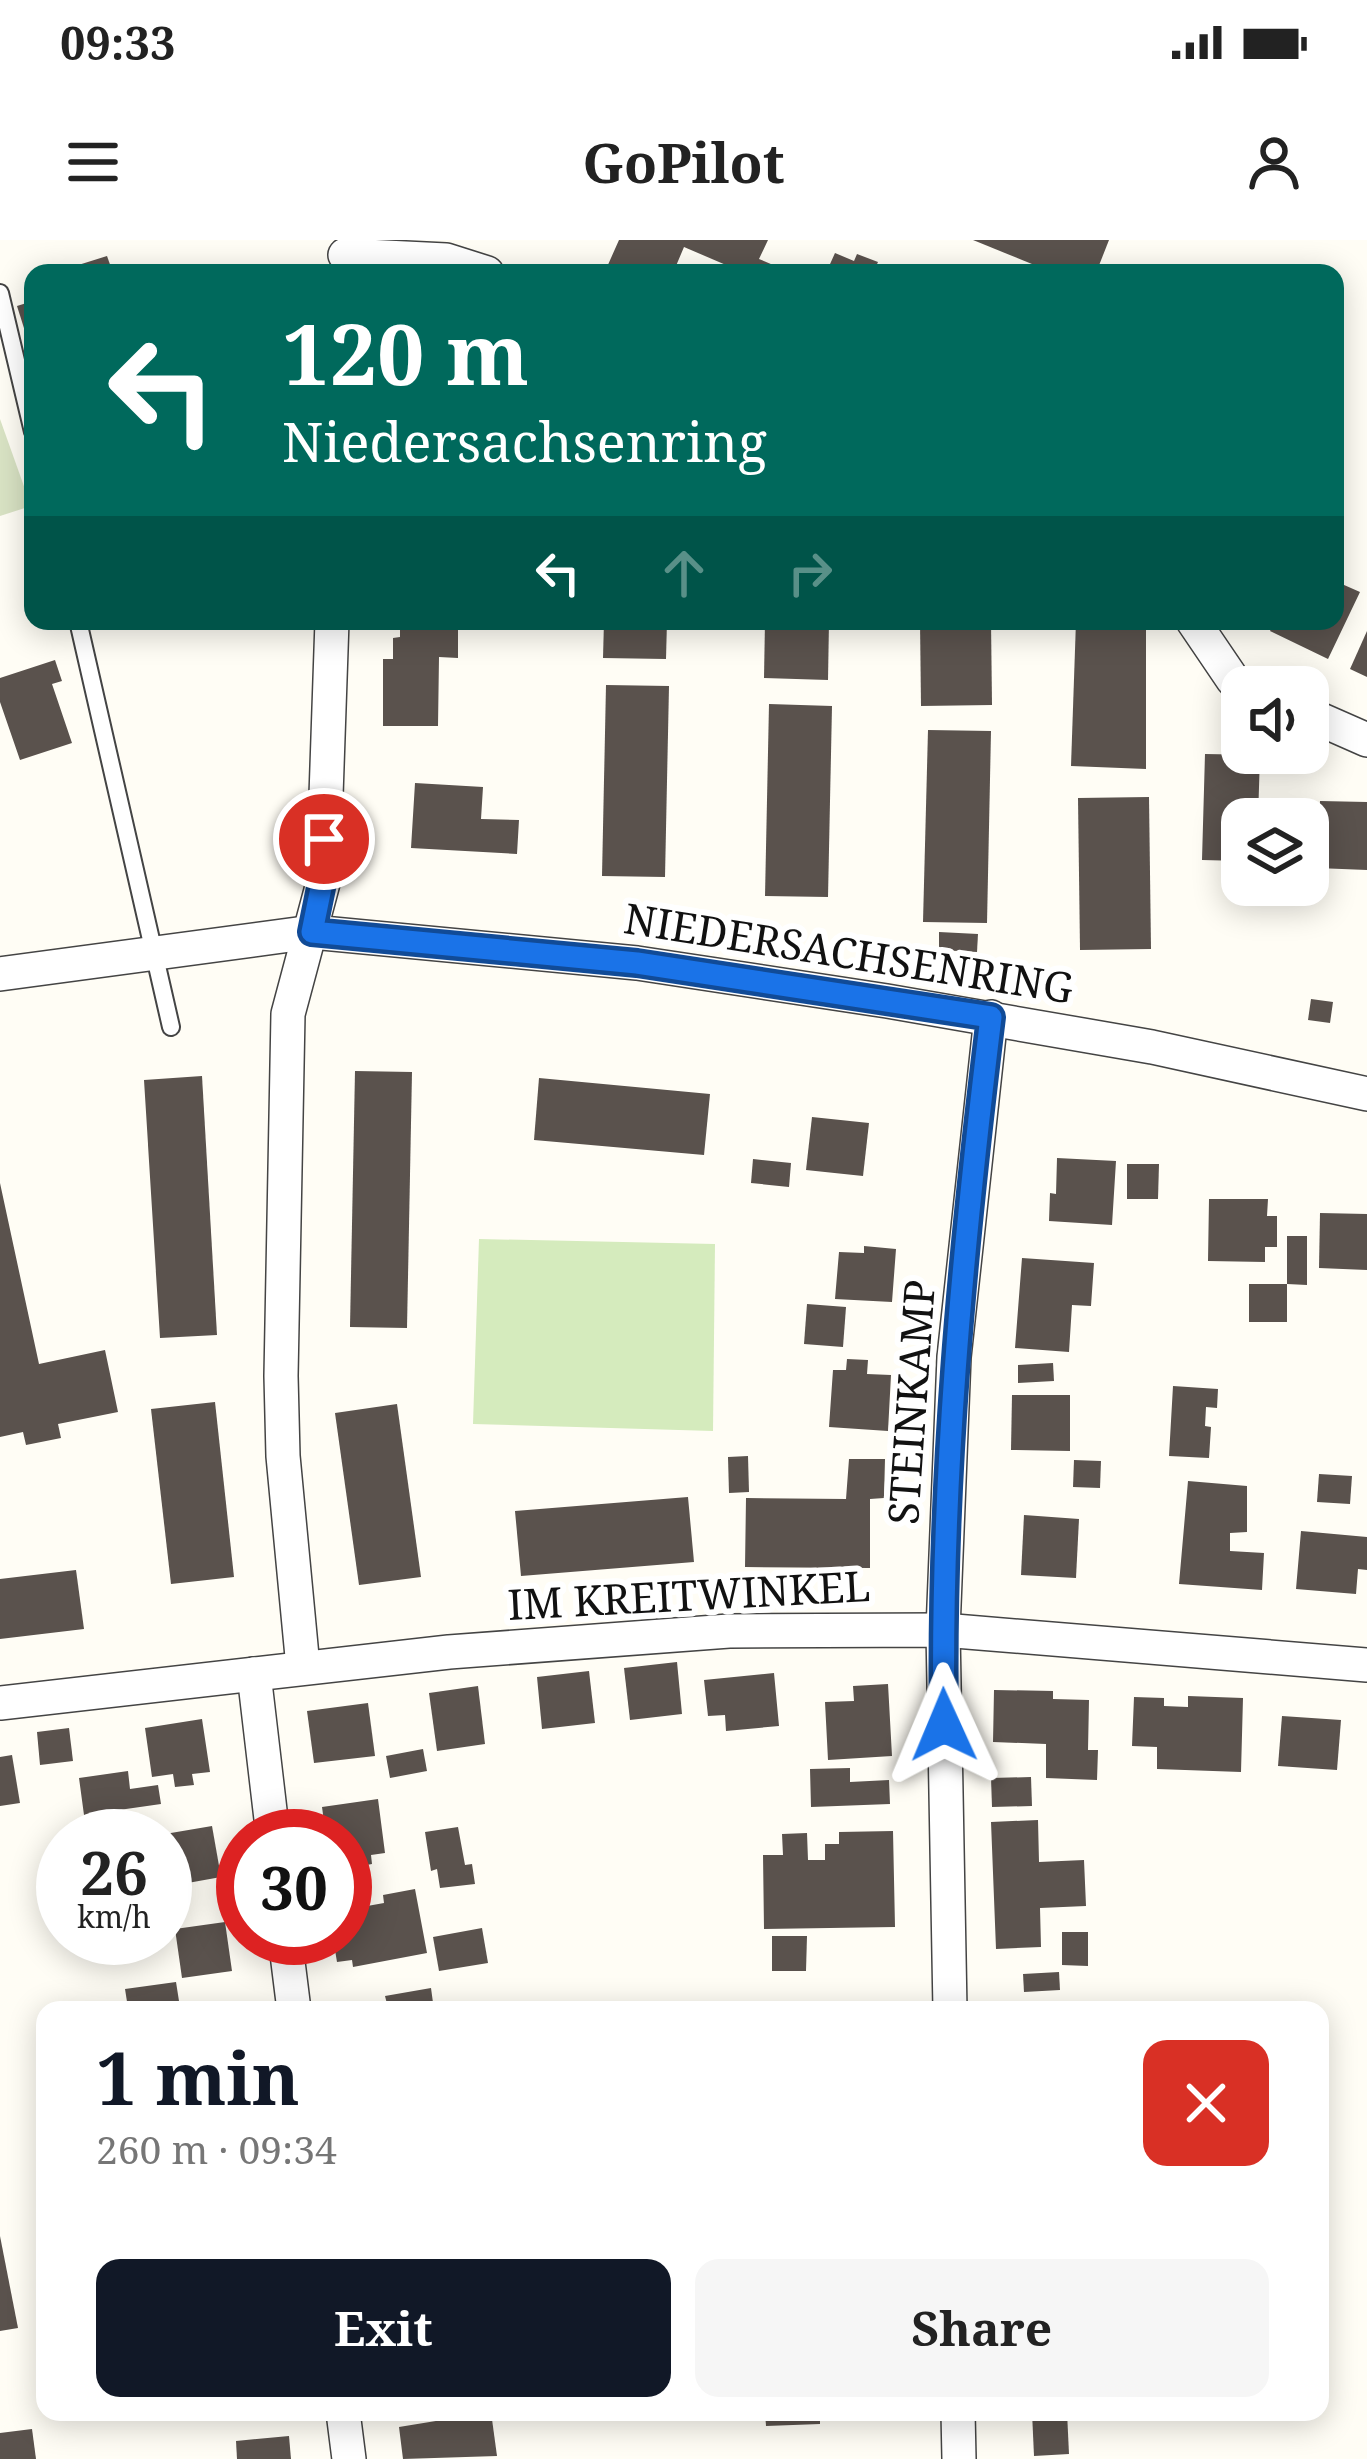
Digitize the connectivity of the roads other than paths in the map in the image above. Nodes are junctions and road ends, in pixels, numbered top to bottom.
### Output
1 (345, 256) edge
2 (459, 264) edge
3 (0, 292) edge
4 (24, 394) edge
5 (80, 630) edge
6 (332, 630) edge
7 (1199, 630) edge
8 (1224, 666) edge
9 (1329, 723) edge
10 (1367, 740) edge
11 (312, 932) junction
12 (156, 952) junction
13 (0, 974) edge
14 (991, 1017) junction
15 (171, 1027) dead end
16 (1367, 1094) edge
17 (943, 1630) junction
18 (1367, 1665) edge
19 (303, 1667) junction
20 (254, 1674) junction
21 (0, 1703) edge
22 (270, 1809) edge
23 (288, 1965) edge
24 (293, 2001) edge
25 (950, 2001) edge
26 (344, 2421) edge
27 (958, 2421) edge
28 (349, 2459) edge
29 (959, 2459) edge

1 - 2 street
3 - 4 lane
5 - 12 lane
6 - 11 street
7 - 8 street
9 - 10 street
11 - 12 street, NIEDERSACHSENRING
11 - 14 street, NIEDERSACHSENRING
11 - 19 street
12 - 13 street, NIEDERSACHSENRING
12 - 15 lane
14 - 16 street, NIEDERSACHSENRING
14 - 17 street, STEINKAMP
17 - 18 street, IM KREITWINKEL
17 - 19 street, IM KREITWINKEL
17 - 25 street, STEINKAMP
19 - 20 street, IM KREITWINKEL
20 - 21 street, IM KREITWINKEL
20 - 22 street
23 - 24 street
26 - 28 street
27 - 29 street

